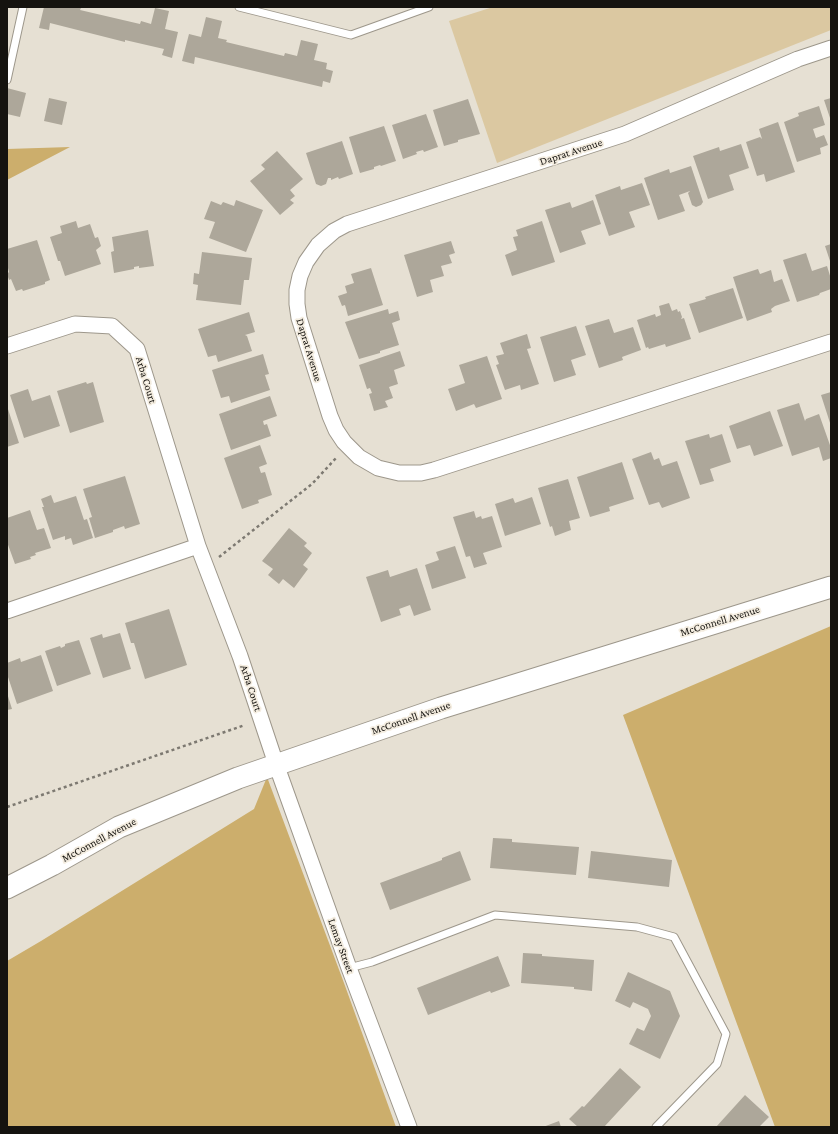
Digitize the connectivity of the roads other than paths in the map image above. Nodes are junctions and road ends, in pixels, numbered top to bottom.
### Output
1 (23, 7) edge
2 (239, 7) edge
3 (429, 7) edge
4 (262, 10) edge
5 (831, 48) edge
6 (7, 80) edge
7 (831, 342) edge
8 (7, 346) edge
9 (198, 546) junction
10 (831, 587) edge
11 (7, 611) edge
12 (276, 764) junction
13 (7, 888) edge
14 (349, 968) junction
15 (410, 1127) edge
16 (656, 1127) edge

1 - 6 lane
2 - 4 lane
3 - 4 lane
5 - 7 street, Daprat Avenue
8 - 9 street, Arba Court
9 - 11 street
9 - 12 street, Arba Court
10 - 12 main road, McConnell Avenue
12 - 13 main road, McConnell Avenue
12 - 14 street, Lemay Street
14 - 15 street, Lemay Street
14 - 16 lane

